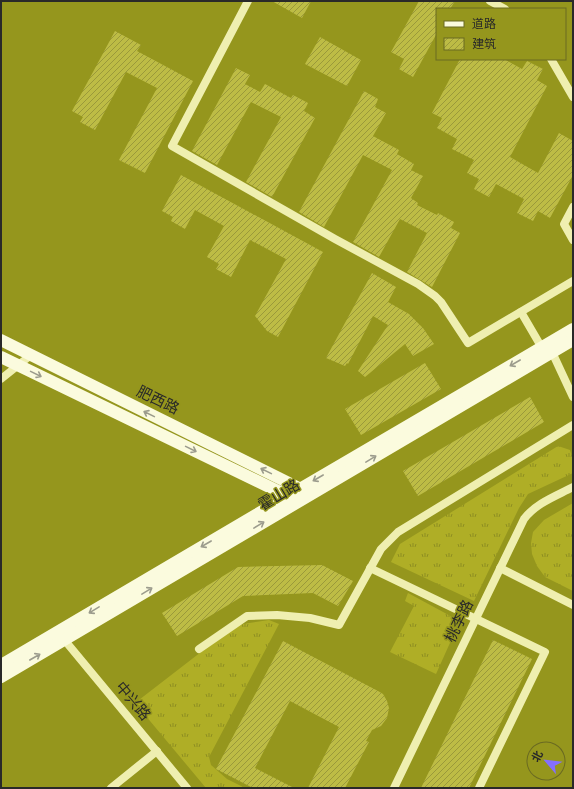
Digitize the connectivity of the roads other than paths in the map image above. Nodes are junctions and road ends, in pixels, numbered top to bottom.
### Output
1 (248, 1) edge
2 (490, 1) edge
3 (503, 8) edge
4 (552, 60) edge
5 (573, 97) edge
6 (573, 207) edge
7 (573, 240) edge
8 (573, 281) edge
9 (521, 312) junction
10 (573, 329) edge
11 (1, 340) edge
12 (573, 340) edge
13 (547, 350) junction
14 (30, 355) junction
15 (1, 357) edge
16 (18, 365) junction
17 (1, 379) edge
18 (573, 397) edge
19 (573, 425) edge
20 (573, 487) edge
21 (301, 489) junction
22 (288, 496) junction
23 (370, 568) junction
24 (500, 568) junction
25 (573, 605) edge
26 (475, 619) junction
27 (61, 636) junction
28 (199, 649) dead end
29 (1, 665) edge
30 (1, 677) edge
31 (157, 751) junction
32 (111, 788) edge
33 (187, 788) edge
34 (394, 788) edge
35 (479, 788) edge

1 - 9 street
2 - 3 street
4 - 5 street
6 - 7 street
8 - 9 street
9 - 13 street
10 - 13 main road, 霍山路
11 - 14 main road, 肥西路
12 - 13 main road, 霍山路
13 - 18 street
13 -> 21 main road, 霍山路
27 -> 13 main road, 霍山路
14 - 16 street
21 -> 14 main road, 肥西路
15 - 16 main road, 肥西路
16 - 17 street
16 -> 22 main road, 肥西路
19 - 23 street
20 - 24 street, 桃李路
21 - 22 main road, 霍山路
22 -> 27 main road, 霍山路
23 - 26 street
23 - 28 street
24 - 25 street
24 - 26 street, 桃李路
26 - 34 street, 桃李路
26 - 35 street
27 - 29 main road, 霍山路
30 -> 27 main road, 霍山路
27 - 31 street, 中兴路
31 - 32 street
31 - 33 street, 中兴路

